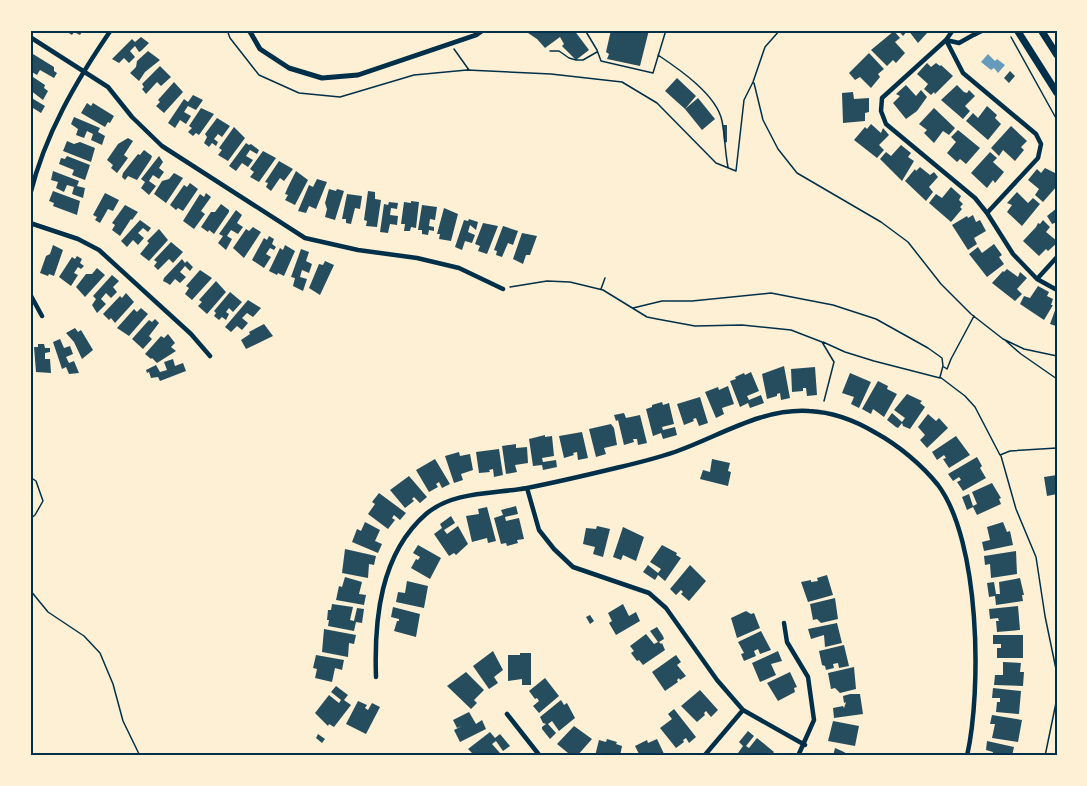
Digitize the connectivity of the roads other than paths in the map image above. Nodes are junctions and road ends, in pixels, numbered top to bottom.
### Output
1 (111, 30) edge
2 (249, 30) edge
3 (483, 30) edge
4 (953, 30) edge
5 (984, 30) edge
6 (1017, 30) edge
7 (1041, 30) edge
8 (974, 32) edge
9 (30, 37) edge
10 (946, 40) junction
11 (1057, 55) edge
12 (83, 71) junction
13 (1057, 93) edge
14 (30, 195) edge
15 (987, 213) junction
16 (30, 223) edge
17 (1057, 257) edge
18 (1038, 279) junction
19 (503, 289) road end
20 (1057, 290) edge
21 (30, 294) edge
22 (42, 316) dead end
23 (210, 356) dead end
24 (526, 488) junction
25 (784, 623) dead end
26 (376, 677) dead end
27 (743, 710) junction
28 (507, 714) dead end
29 (805, 745) junction
30 (540, 756) edge
31 (704, 756) edge
32 (798, 756) edge
33 (967, 756) edge

1 - 12 street
2 - 3 street
4 - 10 street
5 - 8 street
6 - 13 main road
7 - 11 main road
8 - 10 street
9 - 12 street
10 - 15 street
10 - 15 street
12 - 14 street
12 - 19 street
15 - 18 street
16 - 23 street
17 - 18 street
18 - 20 street
21 - 22 street
24 - 26 street
24 - 27 street
24 - 33 street
25 - 29 street
27 - 29 street
27 - 31 street
28 - 30 street
29 - 32 street

